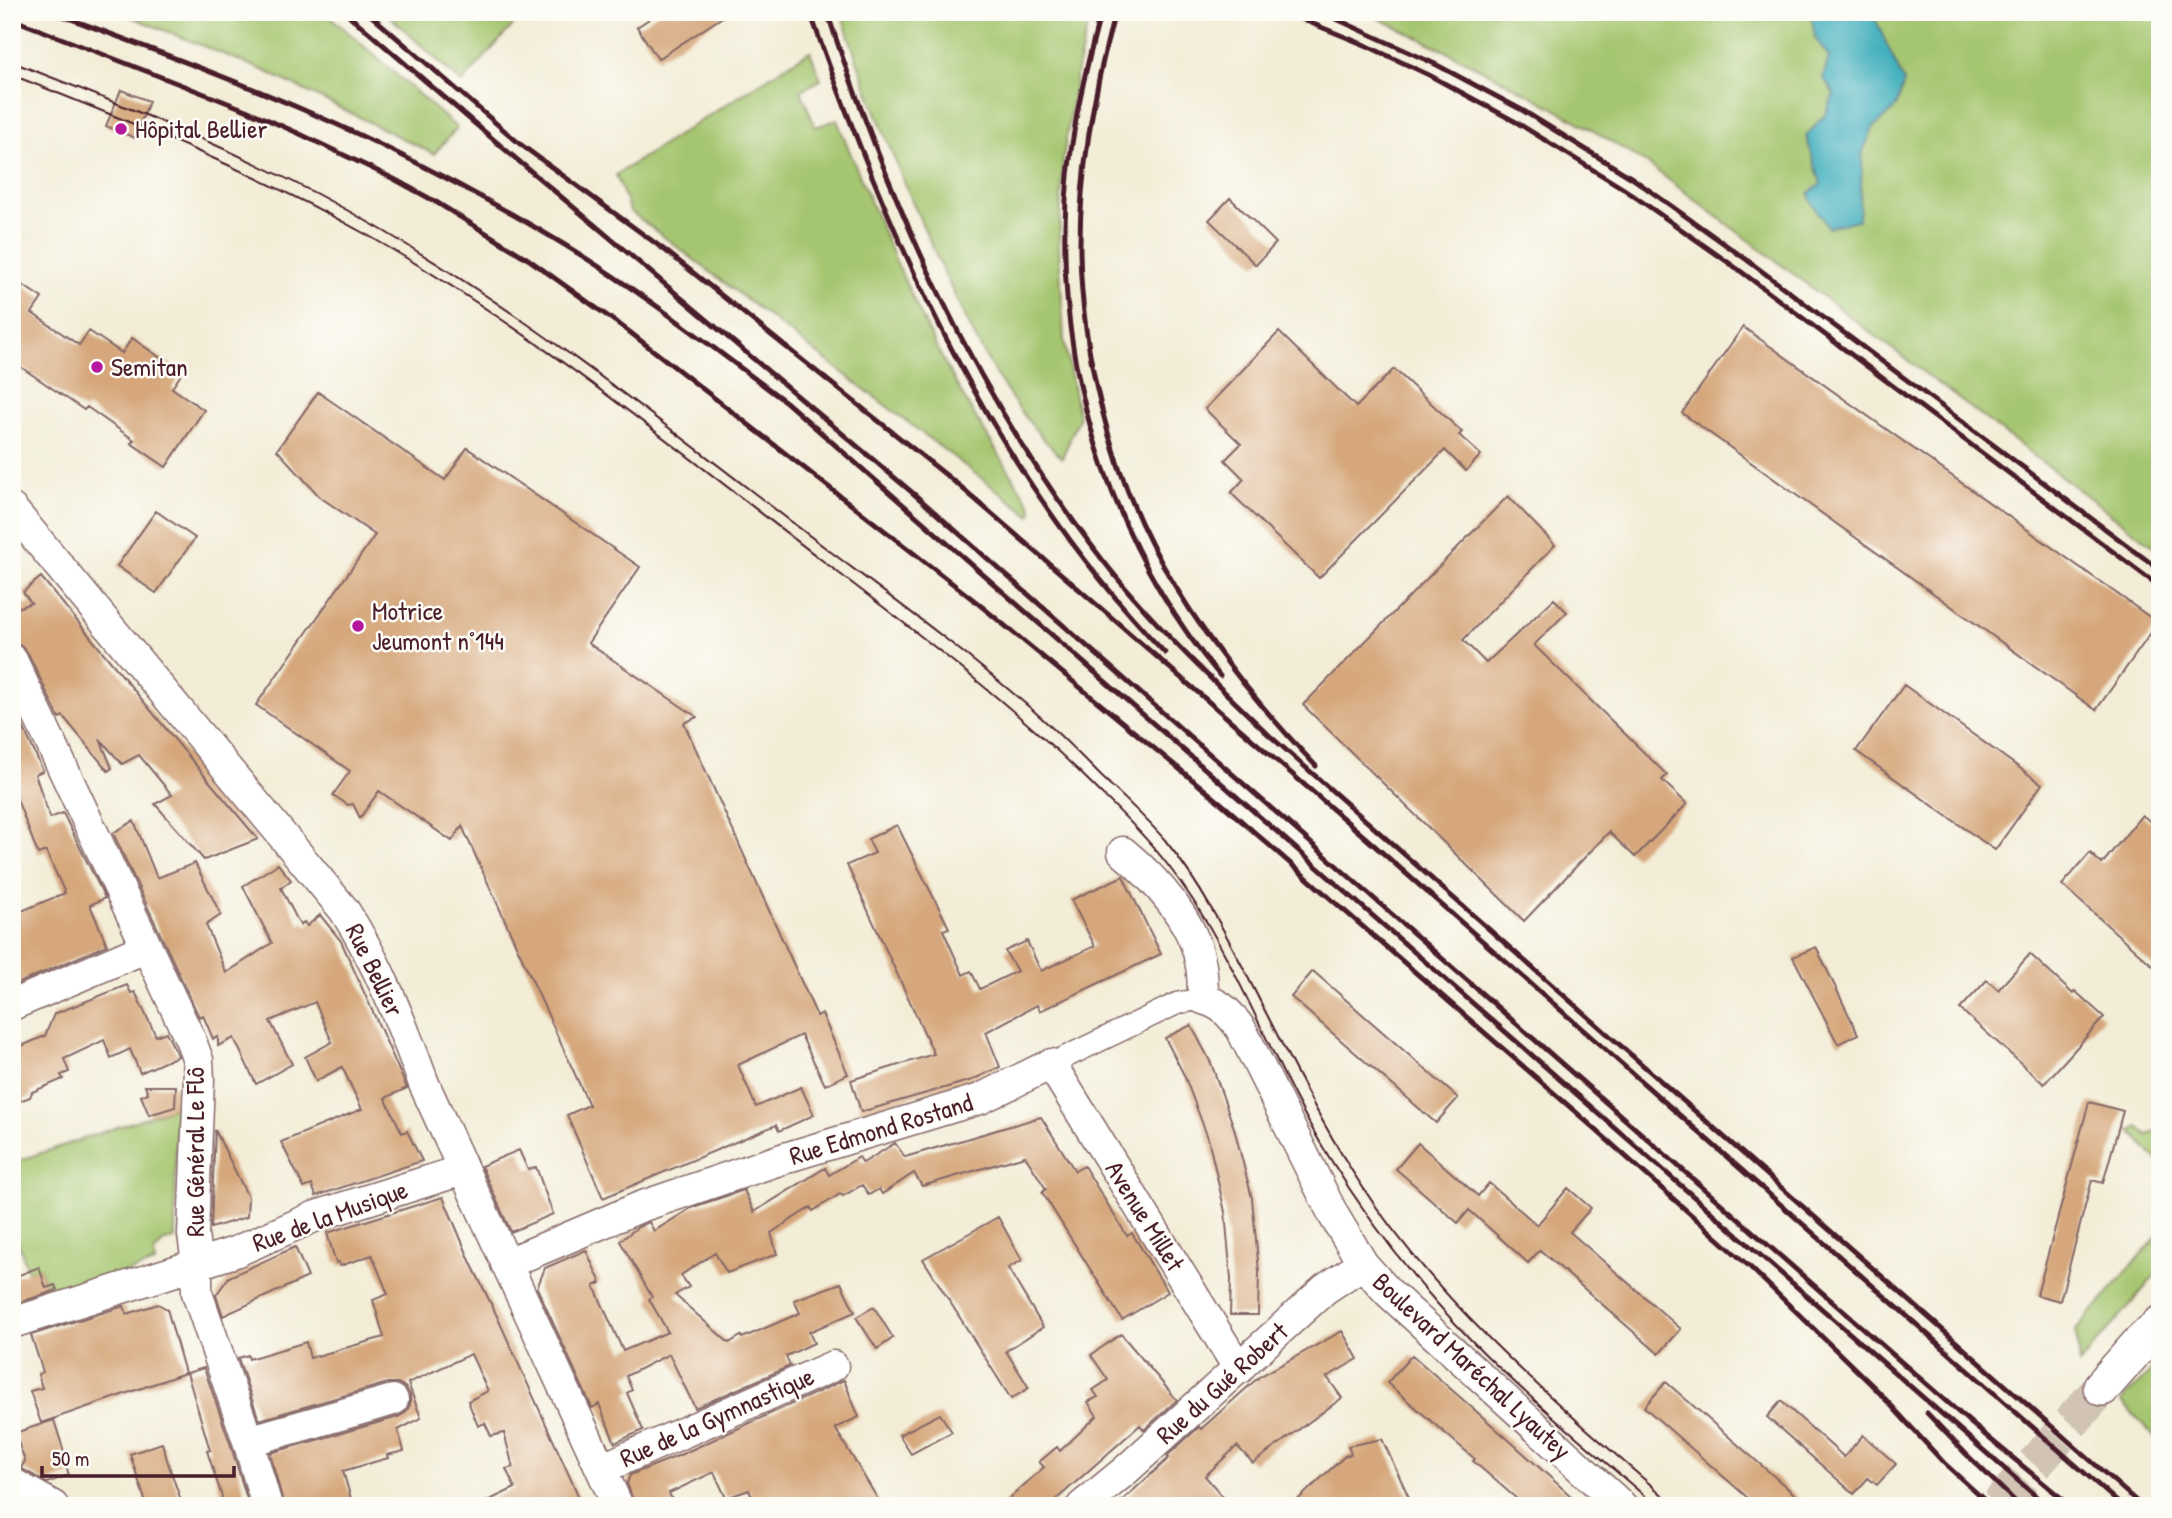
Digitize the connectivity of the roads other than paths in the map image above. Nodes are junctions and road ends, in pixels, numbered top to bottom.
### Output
1 (17, 524) edge
2 (12, 660) edge
3 (1123, 852) dead end
4 (145, 948) junction
5 (1203, 999) junction
6 (12, 1005) edge
7 (1051, 1064) junction
8 (462, 1168) junction
9 (197, 1263) junction
10 (506, 1264) junction
11 (1363, 1264) junction
12 (12, 1323) edge
13 (2160, 1325) edge
14 (833, 1366) dead end
15 (1238, 1369) junction
16 (2102, 1387) tunnel mouth
17 (393, 1400) dead end
18 (248, 1441) junction
19 (601, 1469) junction
20 (12, 1483) edge
21 (53, 1506) edge
22 (267, 1506) edge
23 (618, 1506) edge
24 (1082, 1506) edge
25 (1622, 1506) edge

1 - 8 street, Rue Bellier
2 - 4 street, Rue Général Le Flô
3 - 5 street
4 - 6 street
4 - 9 street, Rue Général Le Flô
5 - 7 street, Rue Edmond Rostand
5 - 11 street, Boulevard Maréchal Lyautey
7 - 10 street, Rue Edmond Rostand
7 - 15 street, Avenue Millet
8 - 9 street, Rue de la Musique
8 - 10 street, Rue Bellier
9 - 12 street, Rue de la Musique
9 - 18 street, Rue Général Le Flô
10 - 19 street, Rue Bellier
11 - 15 street, Rue du Gué Robert
11 - 25 street, Boulevard Maréchal Lyautey
13 - 16 street
14 - 19 street, Rue de la Gymnastique
15 - 24 street, Rue du Gué Robert
17 - 18 street
18 - 22 street, Rue Général Le Flô
19 - 23 street, Rue Bellier
20 - 21 street

